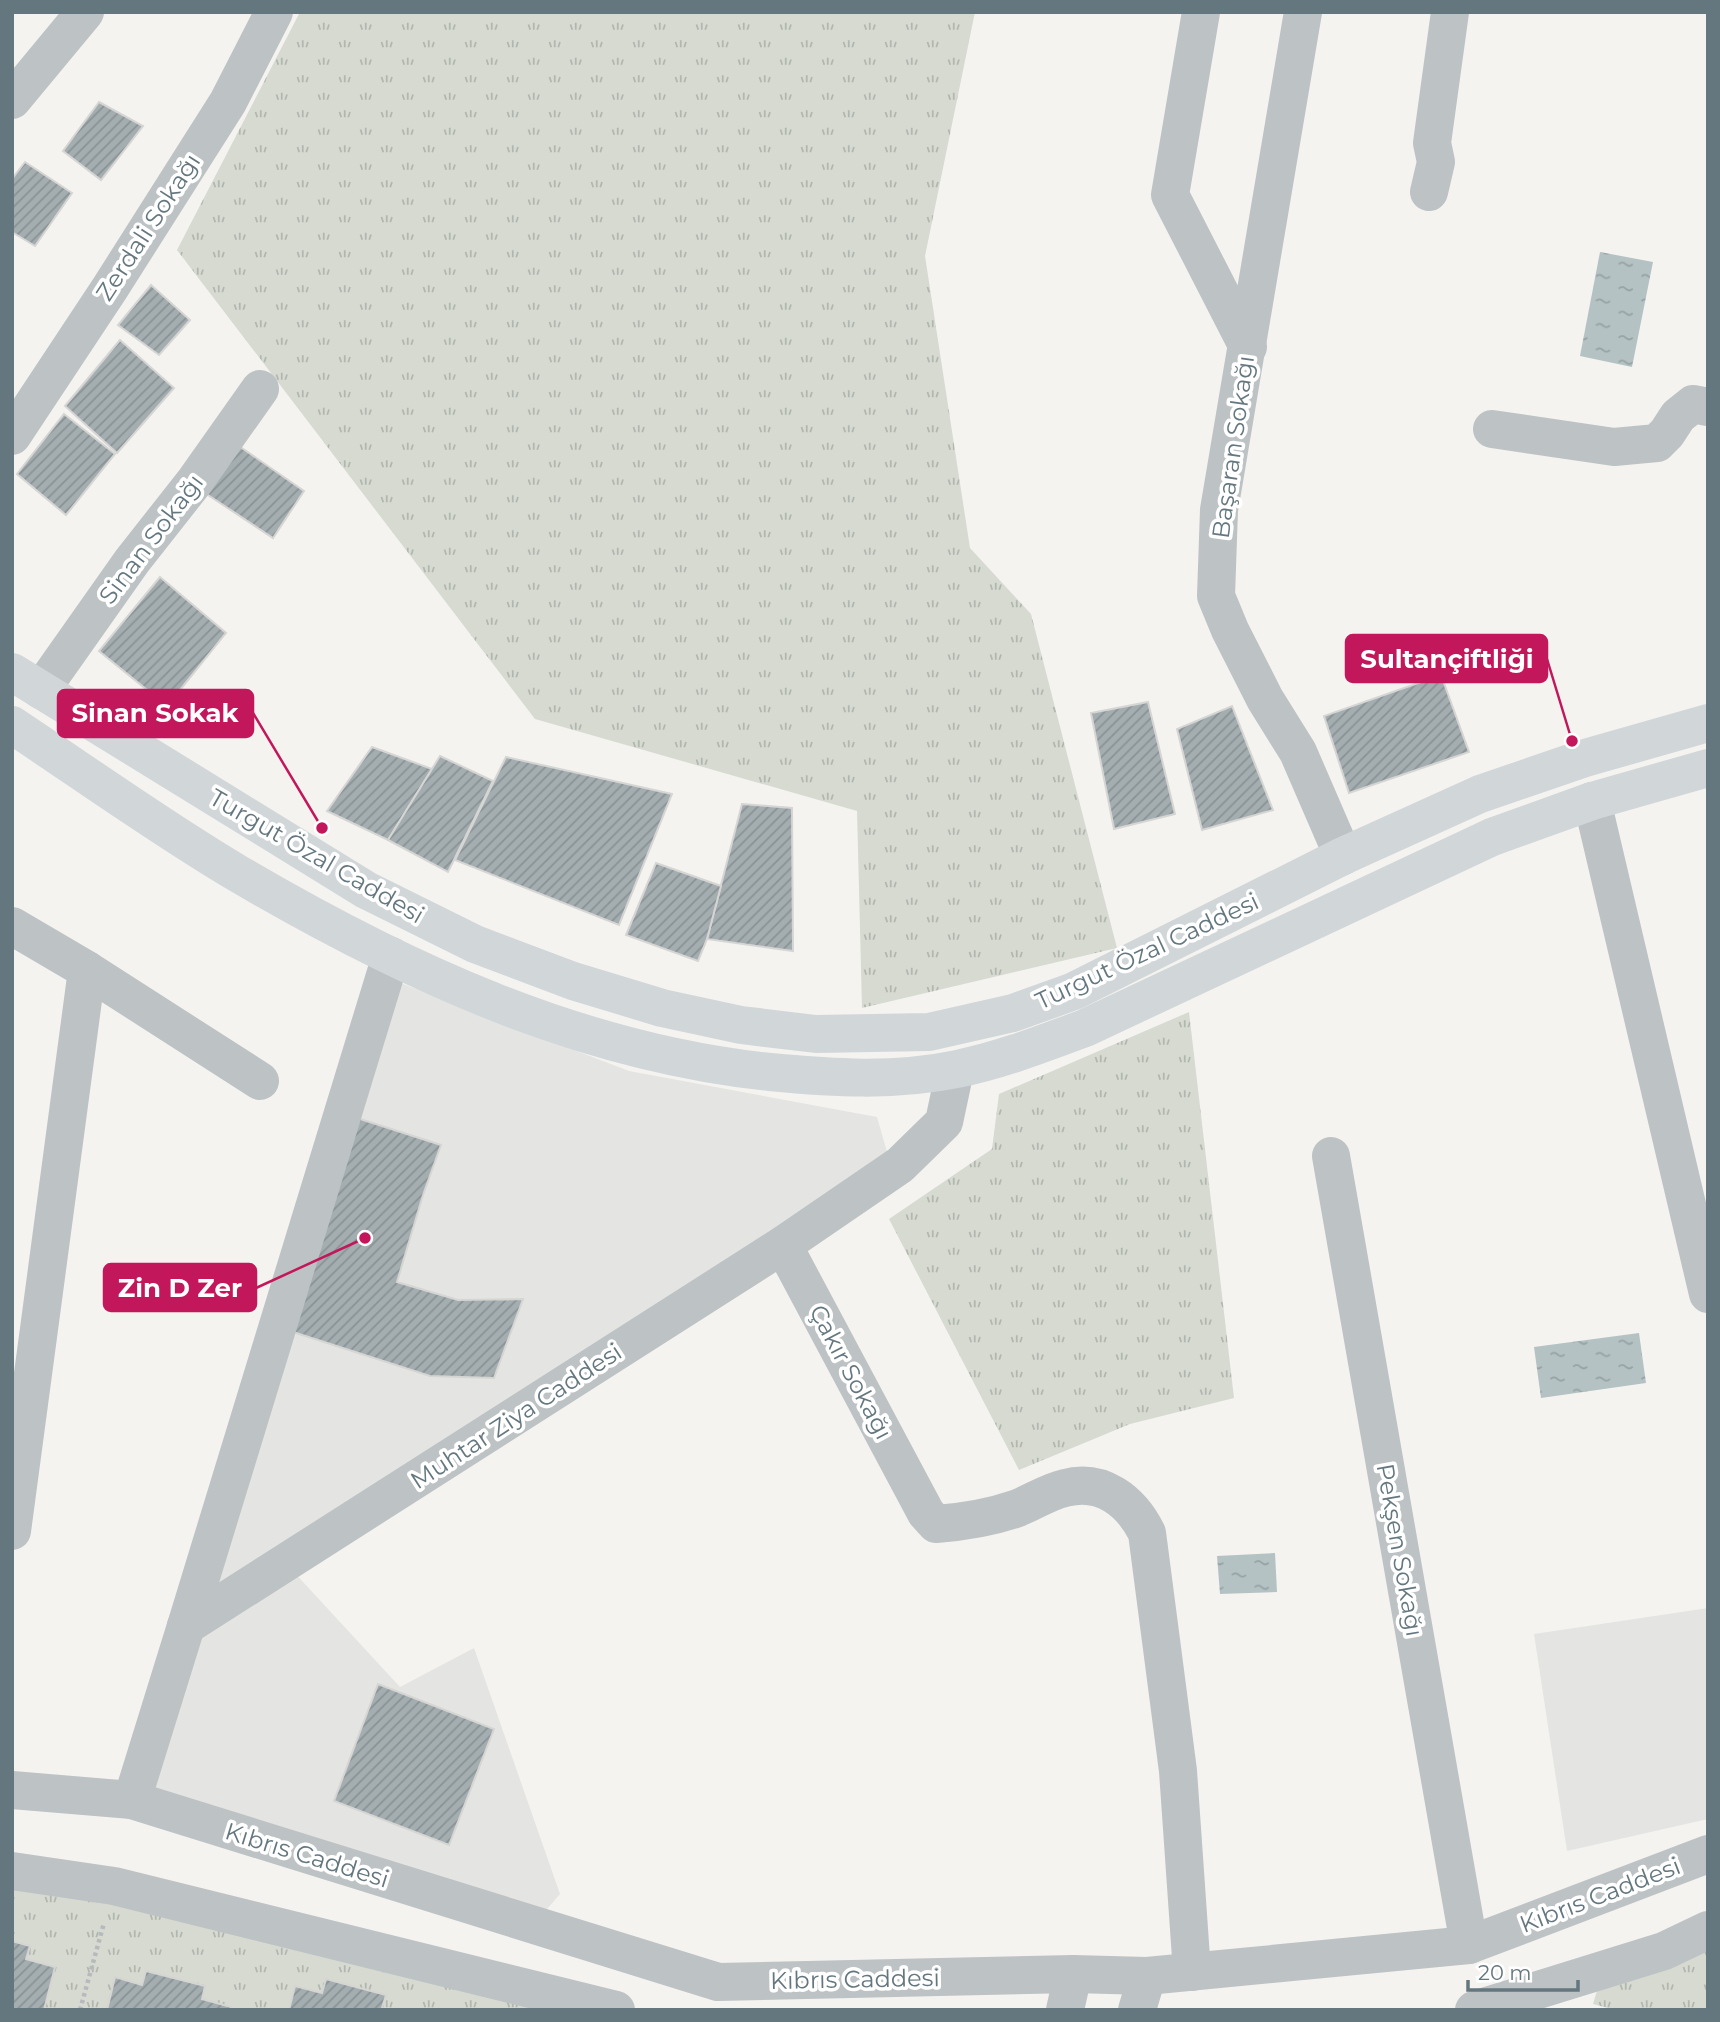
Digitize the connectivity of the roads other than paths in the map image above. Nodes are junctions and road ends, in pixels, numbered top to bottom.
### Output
1 (85, 12) edge
2 (274, 12) edge
3 (1200, 12) edge
4 (1303, 12) edge
5 (1450, 12) edge
6 (12, 100) edge
7 (1429, 192) dead end
8 (1248, 347) junction
9 (260, 388) dead end
10 (1708, 407) edge
11 (1492, 429) dead end
12 (12, 436) edge
13 (27, 681) edge
14 (1708, 723) edge
15 (12, 725) edge
16 (1708, 768) edge
17 (1592, 801) junction
18 (1343, 856) junction
19 (1362, 897) junction
20 (12, 926) edge
21 (391, 956) junction
22 (87, 970) junction
23 (958, 1027) junction
24 (955, 1070) junction
25 (260, 1081) dead end
26 (1331, 1156) dead end
27 (783, 1245) junction
28 (1708, 1294) edge
29 (13, 1534) edge
30 (186, 1626) junction
31 (12, 1790) edge
32 (132, 1800) junction
33 (1708, 1854) edge
34 (12, 1871) edge
35 (1708, 1930) edge
36 (1469, 1945) junction
37 (1192, 1972) junction
38 (1069, 1992) edge
39 (1142, 1993) edge
40 (616, 2010) edge
41 (1474, 2010) edge

1 - 6 street
2 - 12 street, Zerdali Sokağı
3 - 8 street
4 - 8 street, Başaran Sokağı
5 - 7 street
8 - 18 street, Başaran Sokağı
9 - 13 street, Sinan Sokağı
10 - 11 street
13 - 23 main road, Turgut Özal Caddesi
14 - 18 main road, Turgut Özal Caddesi
15 - 21 main road, Turgut Özal Caddesi
16 - 17 main road, Turgut Özal Caddesi
17 - 19 main road, Turgut Özal Caddesi
17 - 28 street
18 - 19 main road
18 - 23 main road, Turgut Özal Caddesi
19 - 24 main road, Turgut Özal Caddesi
20 - 22 street
21 - 24 main road, Turgut Özal Caddesi
21 - 30 street
22 - 25 street
22 - 29 street
23 - 24 main road
24 - 27 street, Muhtar Ziya Caddesi
26 - 36 street, Pekşen Sokağı
27 - 30 street, Muhtar Ziya Caddesi
27 - 37 street, Çakır Sokağı
30 - 32 street
31 - 32 street, Kıbrıs Caddesi
32 - 38 street, Kıbrıs Caddesi
33 - 36 street, Kıbrıs Caddesi
34 - 40 street
35 - 41 street
36 - 37 street, Kıbrıs Caddesi
37 - 39 street, Kıbrıs Caddesi
38 - 39 street, Kıbrıs Caddesi

